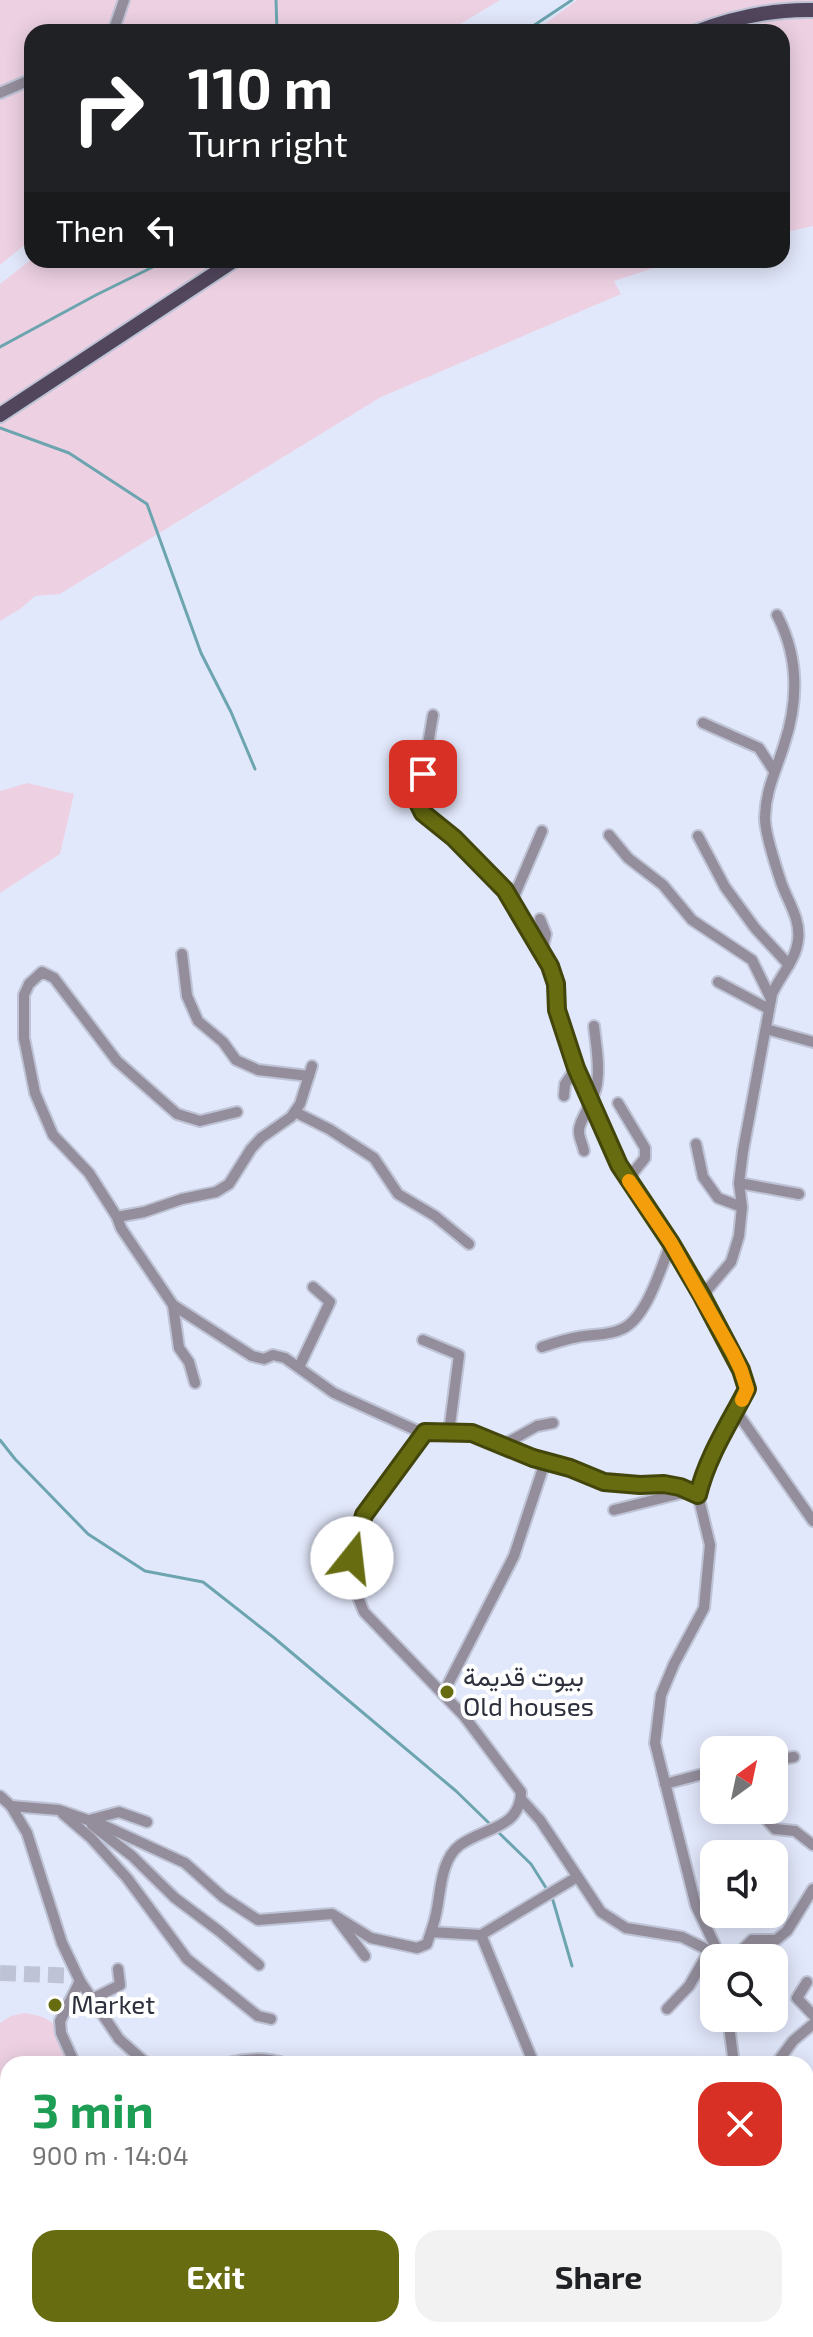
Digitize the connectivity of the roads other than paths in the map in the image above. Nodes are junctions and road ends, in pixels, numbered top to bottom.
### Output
1 (124, 0) edge
2 (813, 10) edge
3 (116, 24) edge
4 (718, 24) edge
5 (24, 82) edge
6 (0, 93) edge
7 (223, 268) edge
8 (0, 415) edge
9 (777, 615) dead end
10 (433, 715) dead end
11 (703, 723) dead end
12 (774, 771) junction
13 (542, 831) dead end
14 (609, 835) dead end
15 (698, 836) dead end
16 (512, 901) junction
17 (540, 919) dead end
18 (542, 951) junction
19 (182, 954) dead end
20 (789, 965) junction
21 (718, 982) dead end
22 (770, 1004) junction
23 (594, 1026) dead end
24 (766, 1029) junction
25 (813, 1042) edge
26 (576, 1068) junction
27 (564, 1096) dead end
28 (618, 1103) dead end
29 (592, 1104) junction
30 (237, 1112) dead end
31 (295, 1112) junction
32 (696, 1144) dead end
33 (584, 1151) dead end
34 (628, 1179) junction
35 (739, 1183) junction
36 (799, 1194) dead end
37 (742, 1207) junction
38 (117, 1217) junction
39 (671, 1243) junction
40 (469, 1244) dead end
41 (313, 1287) dead end
42 (702, 1296) junction
43 (173, 1305) junction
44 (423, 1340) dead end
45 (542, 1347) dead end
46 (299, 1367) junction
47 (195, 1383) dead end
48 (736, 1411) junction
49 (553, 1423) dead end
50 (425, 1432) junction
51 (449, 1432) junction
52 (503, 1445) junction
53 (545, 1462) junction
54 (694, 1493) junction
55 (614, 1510) dead end
56 (813, 1521) edge
57 (443, 1694) junction
58 (794, 1757) dead end
59 (788, 1758) edge
60 (700, 1775) edge
61 (665, 1784) junction
62 (0, 1796) edge
63 (521, 1799) junction
64 (11, 1806) junction
65 (59, 1810) junction
66 (87, 1820) junction
67 (147, 1822) dead end
68 (771, 1824) edge
69 (813, 1845) edge
70 (577, 1877) junction
71 (813, 1889) edge
72 (332, 1914) junction
73 (431, 1932) junction
74 (481, 1935) junction
75 (717, 1944) edge
76 (748, 1944) edge
77 (700, 1946) edge
78 (365, 1956) dead end
79 (259, 1965) dead end
80 (700, 1967) edge
81 (118, 1969) dead end
82 (80, 1981) junction
83 (807, 1982) dead end
84 (92, 1999) junction
85 (667, 2009) dead end
86 (813, 2015) edge
87 (271, 2019) dead end
88 (813, 2024) edge
89 (730, 2032) edge
90 (71, 2056) edge
91 (138, 2056) edge
92 (531, 2056) edge
93 (733, 2056) edge
94 (782, 2056) edge

1 - 3 street
2 - 4 main road
5 - 6 street
7 - 8 main road
9 - 12 street
10 - 16 street
11 - 12 street
12 - 20 street
13 - 16 street
14 - 22 street
15 - 20 street
16 - 18 street
17 - 18 street
18 - 26 street
19 - 31 street
20 - 22 street
21 - 22 street
22 - 24 street
23 - 29 street
24 - 25 street
24 - 35 street
26 - 27 street
26 - 29 street
28 - 34 street
29 - 33 street
29 - 34 street
30 - 38 street
31 - 38 street
31 - 40 street
32 - 37 street
34 - 39 street
35 - 36 street
35 - 37 street
37 - 42 street
38 - 43 street
39 - 42 street
39 - 45 street
41 - 46 street
42 - 48 street
43 - 46 street
43 - 47 street
44 - 51 street
46 - 50 street
48 - 54 street
48 - 56 street
49 - 52 street
50 - 51 street
50 - 57 street
51 - 52 street
52 - 53 street
53 - 54 street
53 - 57 street
54 - 55 street
54 - 61 street
57 - 63 street
58 - 59 street
60 - 61 street
61 - 75 street
62 - 64 street
63 - 70 street
63 - 73 street
64 - 65 street
64 - 82 street
65 - 66 street
65 - 87 street
66 - 67 street
66 - 72 street
66 - 79 street
68 - 69 street
70 - 74 street
70 - 77 street
71 - 76 street
72 - 73 street
72 - 78 street
73 - 74 street
74 - 92 street
80 - 85 street
81 - 84 street
82 - 84 street
82 - 90 street
83 - 86 street
84 - 91 street
88 - 94 street
89 - 93 street

